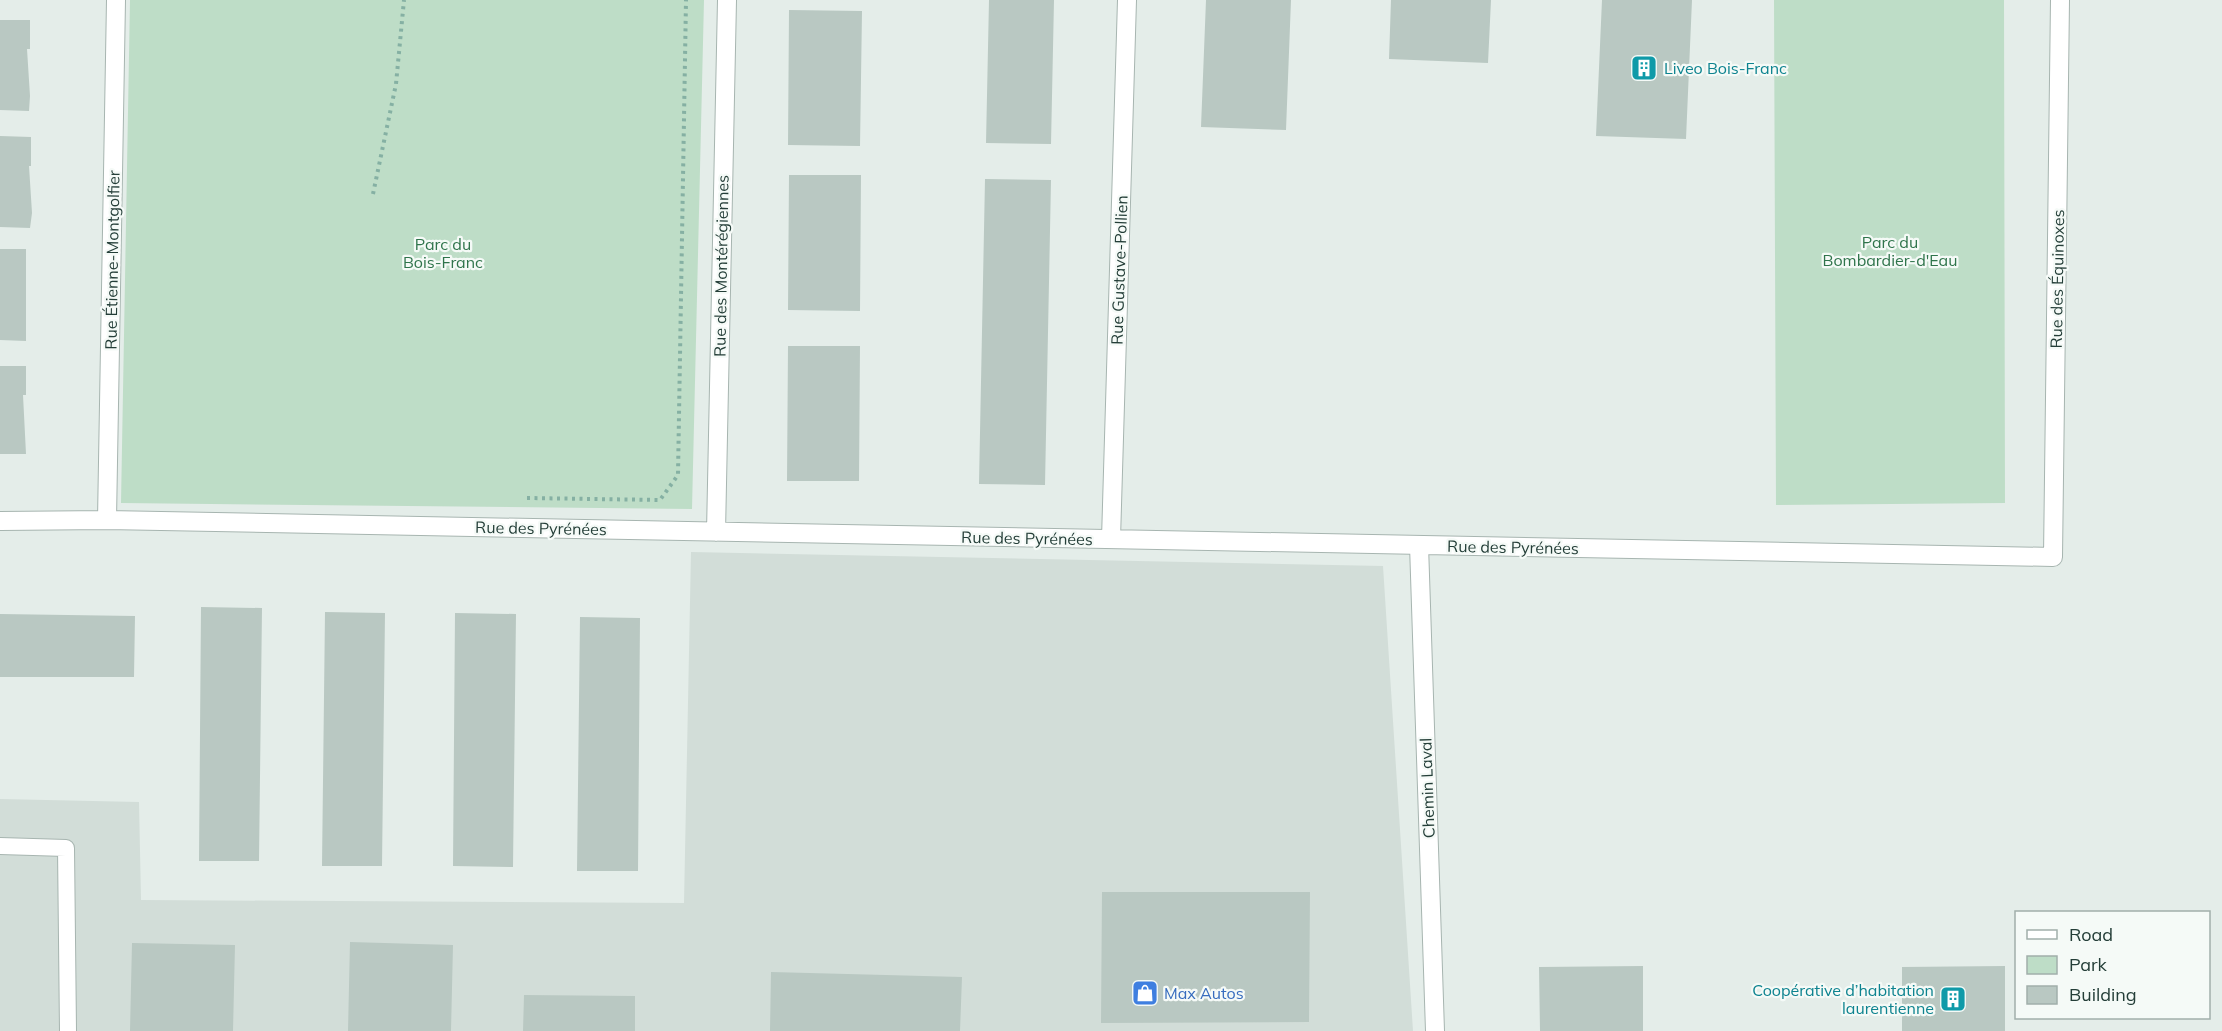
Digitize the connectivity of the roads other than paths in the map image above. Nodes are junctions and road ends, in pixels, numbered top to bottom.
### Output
1 (116, 0) edge
2 (727, 0) edge
3 (1127, 0) edge
4 (2060, 0) edge
5 (107, 520) junction
6 (0, 521) edge
7 (716, 532) junction
8 (1111, 539) junction
9 (1419, 545) junction
10 (2053, 557) joint
11 (0, 846) edge
12 (68, 1031) edge
13 (1436, 1031) edge

1 - 5 street, Rue Étienne-Montgolfier
2 - 7 street, Rue des Montérégiennes
3 - 8 street, Rue Gustave-Pollien
4 - 10 street, Rue des Équinoxes
5 - 6 street, Rue des Pyrénées
5 - 7 street, Rue des Pyrénées
7 - 8 street, Rue des Pyrénées
8 - 9 street, Rue des Pyrénées
9 - 10 street, Rue des Pyrénées
9 - 13 street, Chemin Laval
11 - 12 lane

